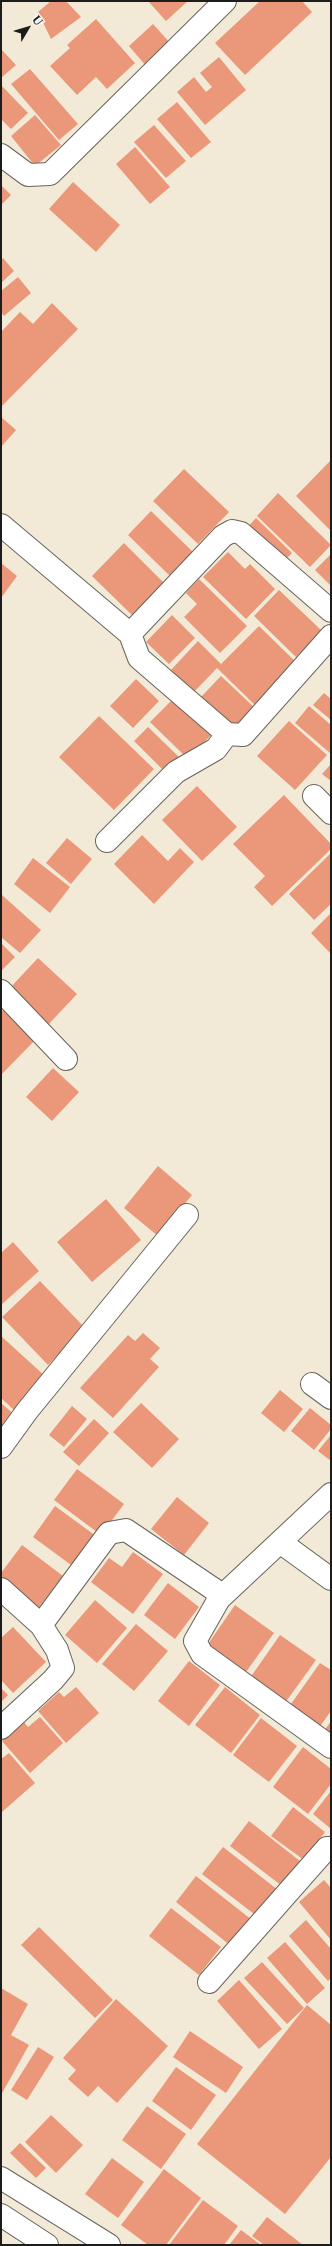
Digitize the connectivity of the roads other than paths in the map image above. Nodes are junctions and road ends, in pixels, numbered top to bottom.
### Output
1 (225, 1) edge
2 (1, 155) edge
3 (1, 526) edge
4 (331, 611) edge
5 (130, 634) junction
6 (331, 636) edge
7 (228, 734) junction
8 (314, 796) dead end
9 (331, 813) edge
10 (107, 841) dead end
11 (1, 991) edge
12 (66, 1059) dead end
13 (187, 1215) dead end
14 (312, 1384) dead end
15 (331, 1398) edge
16 (1, 1447) edge
17 (331, 1494) edge
18 (280, 1542) junction
19 (331, 1579) edge
20 (1, 1589) edge
21 (219, 1599) junction
22 (41, 1625) junction
23 (1, 1728) edge
24 (331, 1747) edge
25 (331, 1848) edge
26 (209, 1982) dead end
27 (1, 2178) edge
28 (1, 2215) edge
29 (47, 2245) edge
30 (109, 2245) edge

1 - 2 main road
3 - 5 main road
4 - 5 main road
5 - 7 main road
6 - 7 main road
7 - 10 main road
8 - 9 main road
11 - 12 main road
13 - 16 main road
14 - 15 main road
17 - 18 main road
18 - 19 main road
18 - 21 main road
20 - 22 main road
21 - 22 main road
21 - 24 main road
22 - 23 main road
25 - 26 main road
27 - 30 main road
28 - 29 main road

